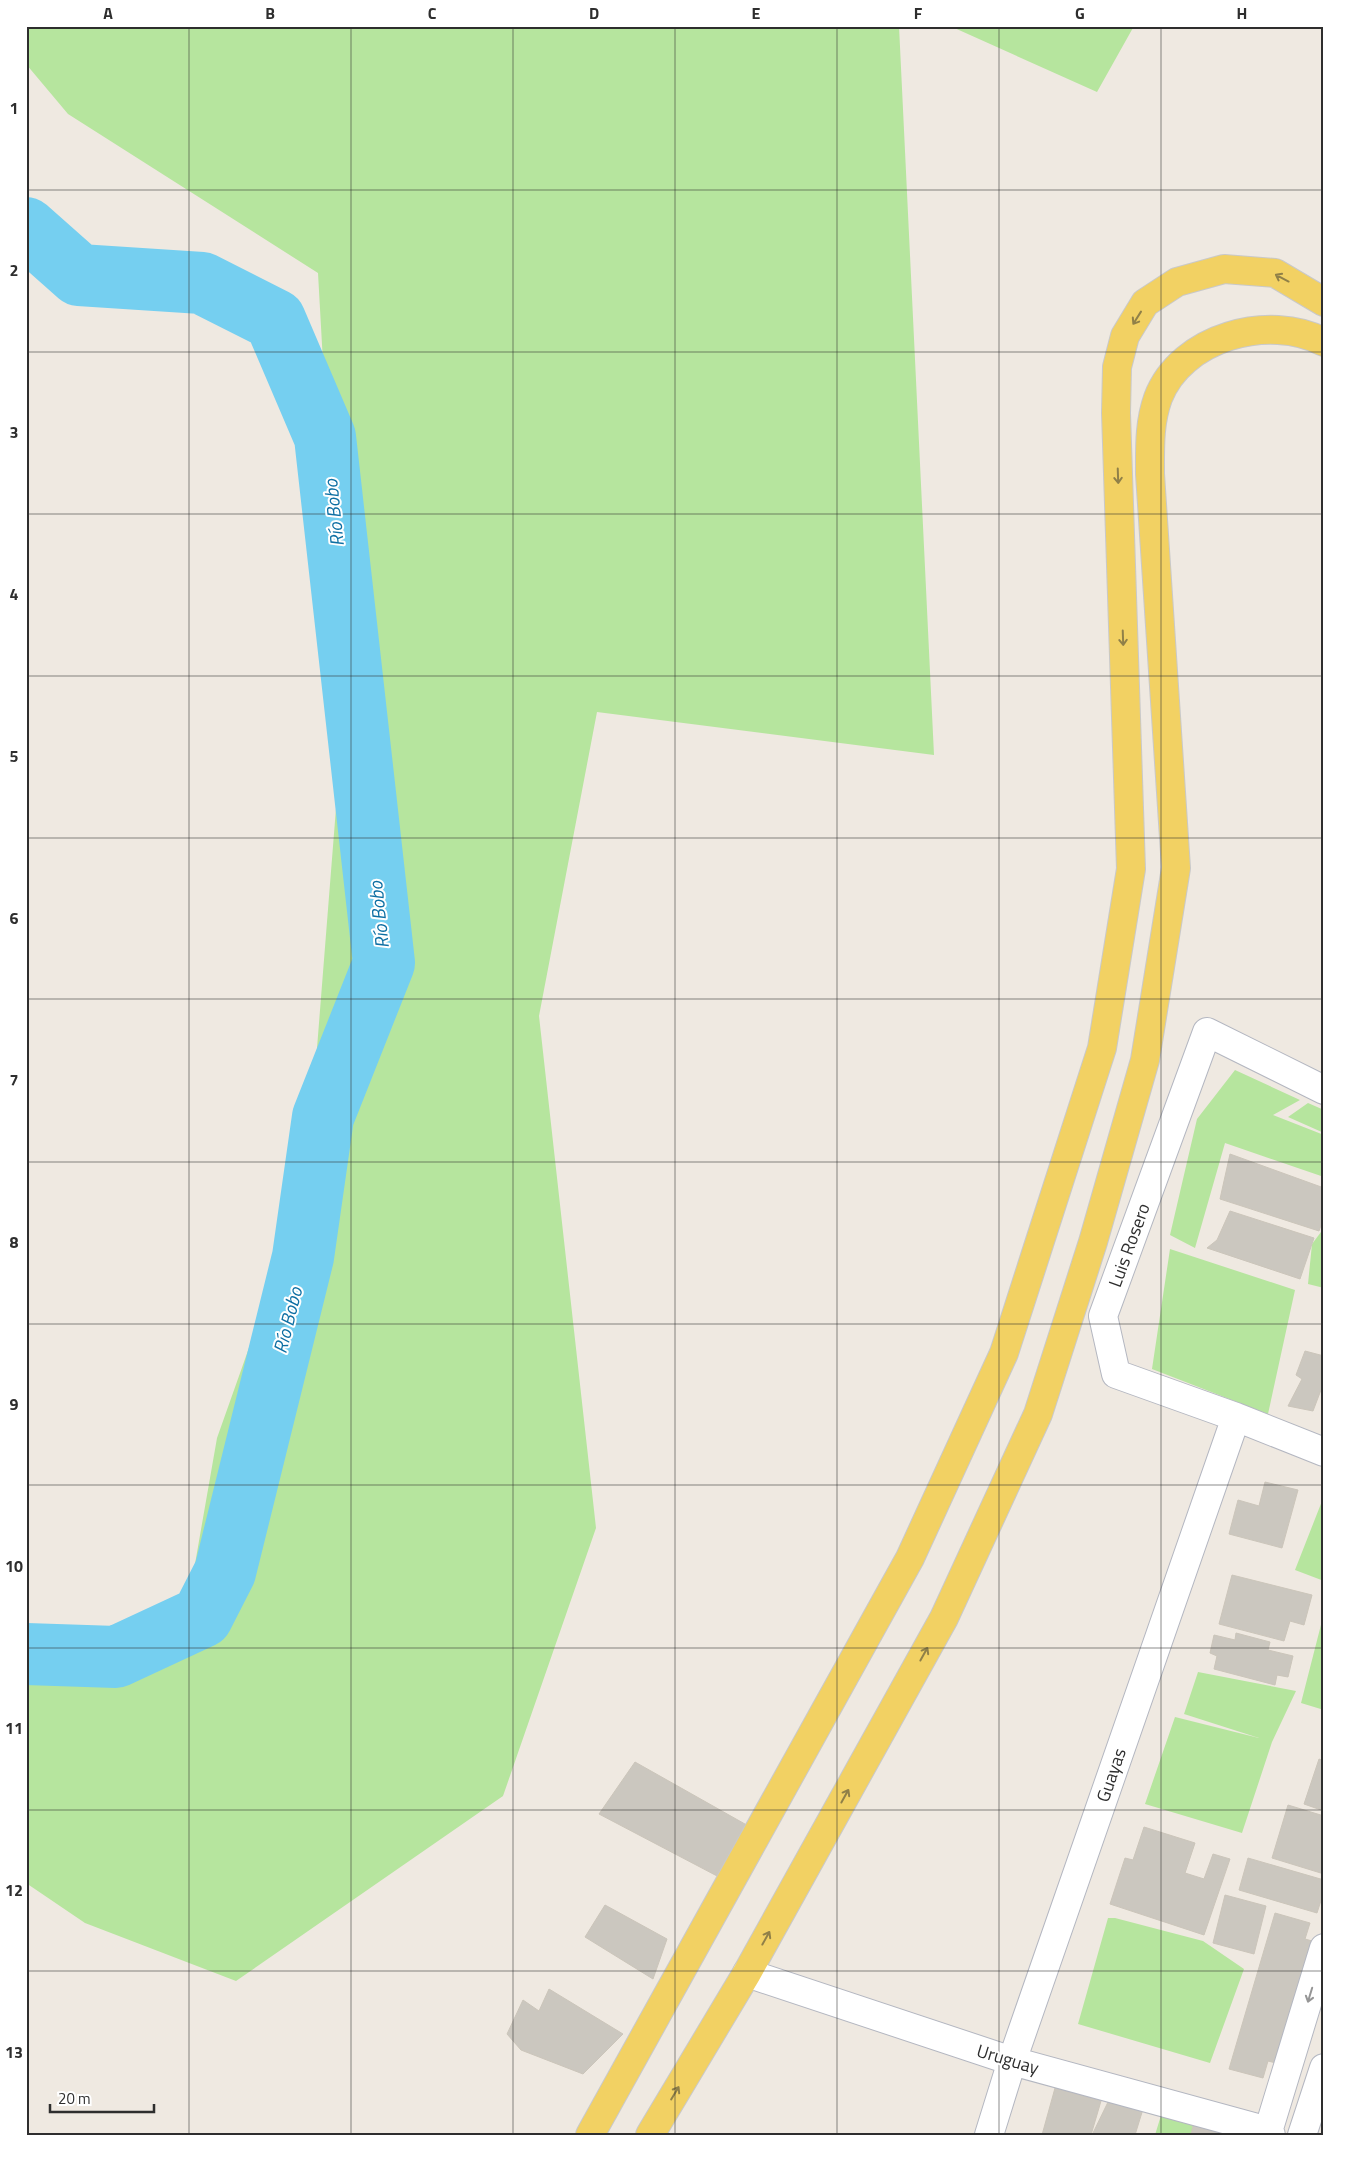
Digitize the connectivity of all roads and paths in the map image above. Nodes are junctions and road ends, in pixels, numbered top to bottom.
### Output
1 (1324, 302) edge
2 (1324, 342) edge
3 (1324, 1090) edge
4 (1236, 1417) junction
5 (1324, 1452) edge
6 (1324, 1948) edge
7 (747, 1973) junction
8 (1012, 2061) junction
9 (1324, 2068) edge
10 (1269, 2134) edge
11 (590, 2135) edge
12 (650, 2135) edge
13 (989, 2135) edge
14 (1302, 2135) edge

1 -> 11 main road
7 -> 2 main road
3 - 4 street, Luis Rosero
4 - 5 street, Luis Rosero
4 - 8 street, Guayas
6 -> 10 street
7 - 8 street, Uruguay
12 -> 7 main road
8 - 10 street, Uruguay
8 - 13 street, Guayas
9 - 14 street

